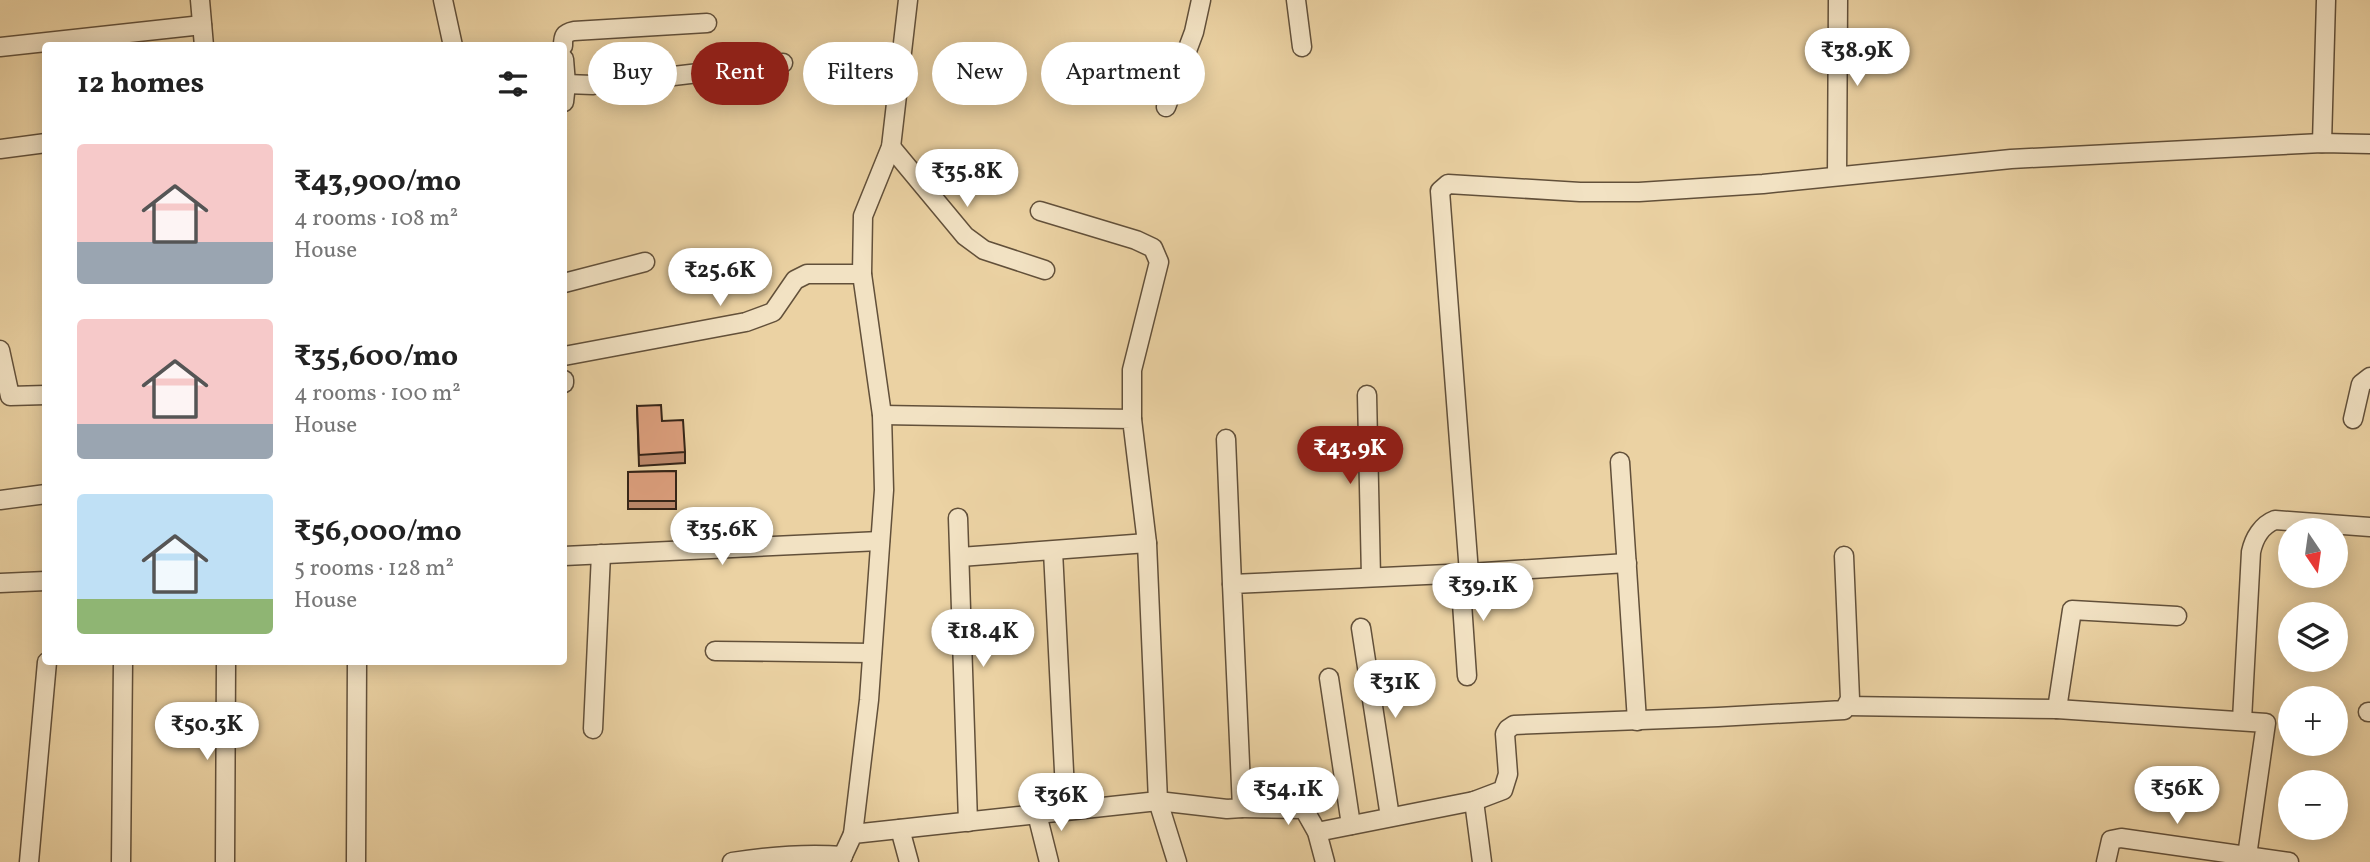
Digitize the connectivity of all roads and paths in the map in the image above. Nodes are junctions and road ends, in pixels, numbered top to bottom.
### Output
1 (200, 0) edge
2 (443, 0) edge
3 (908, 0) edge
4 (1201, 0) edge
5 (1296, 0) edge
6 (1838, 0) edge
7 (2326, 0) edge
8 (708, 23) dead end
9 (202, 25) junction
10 (42, 42) edge
11 (46, 42) edge
12 (204, 42) edge
13 (452, 42) edge
14 (563, 42) edge
15 (0, 47) edge
16 (1302, 47) dead end
17 (691, 75) edge
18 (567, 92) edge
19 (1166, 107) dead end
20 (2322, 143) junction
21 (42, 144) edge
22 (2370, 144) edge
23 (891, 147) junction
24 (0, 149) edge
25 (1837, 177) junction
26 (1040, 211) dead end
27 (645, 262) dead end
28 (1045, 270) dead end
29 (862, 274) junction
30 (567, 282) edge
31 (0, 350) edge
32 (567, 355) edge
33 (2370, 377) edge
34 (1367, 395) dead end
35 (42, 396) edge
36 (881, 415) junction
37 (1132, 419) junction
38 (2353, 419) dead end
39 (1226, 439) dead end
40 (1620, 462) dead end
41 (42, 495) edge
42 (0, 500) edge
43 (958, 518) dead end
44 (2370, 527) edge
45 (880, 541) junction
46 (1147, 543) junction
47 (1053, 551) junction
48 (601, 554) junction
49 (567, 556) edge
50 (1844, 556) dead end
51 (960, 557) junction
52 (1628, 563) junction
53 (1464, 573) junction
54 (1371, 577) junction
55 (42, 581) edge
56 (0, 583) edge
57 (1232, 584) junction
58 (2177, 616) dead end
59 (1361, 628) dead end
60 (715, 651) dead end
61 (872, 653) junction
62 (47, 665) edge
63 (123, 665) edge
64 (226, 665) edge
65 (357, 665) edge
66 (1467, 676) dead end
67 (1329, 678) dead end
68 (1847, 706) junction
69 (2057, 709) junction
70 (2242, 720) junction
71 (1637, 721) junction
72 (593, 729) dead end
73 (1158, 801) junction
74 (1474, 801) junction
75 (1242, 808) junction
76 (1066, 811) junction
77 (1037, 814) junction
78 (1390, 817) junction
79 (968, 822) junction
80 (1351, 825) junction
81 (900, 829) junction
82 (1317, 832) junction
83 (853, 834) junction
84 (2247, 856) junction
85 (842, 859) edge
86 (29, 862) edge
87 (121, 862) edge
88 (225, 862) edge
89 (356, 862) edge
90 (732, 862) edge
91 (909, 862) edge
92 (1049, 862) edge
93 (1177, 862) edge
94 (1325, 862) edge
95 (1482, 862) edge
96 (2106, 862) edge
97 (2288, 862) edge

1 - 9 street
2 - 13 street
3 - 23 street
4 - 19 street
5 - 16 street
6 - 25 street
7 - 20 street
8 - 14 street
9 - 11 street
9 - 12 street
10 - 15 street
17 - 18 street
20 - 22 street
20 - 25 street
21 - 24 street
23 - 28 street
23 - 29 street
25 - 53 street
26 - 37 street
27 - 30 street
29 - 32 street
29 - 36 street
31 - 35 street
33 - 38 street
34 - 54 street
36 - 37 street
36 - 45 street
37 - 46 street
39 - 57 street
40 - 52 street
41 - 42 street
43 - 51 street
44 - 70 street
45 - 48 street
45 - 61 street
46 - 47 street
46 - 73 street
47 - 51 street
47 - 76 street
48 - 49 street
48 - 72 street
50 - 68 street
51 - 79 street
52 - 53 street
52 - 71 street
53 - 54 street
53 - 66 street
54 - 57 street
55 - 56 street
57 - 75 street
58 - 69 street
59 - 78 street
60 - 61 street
61 - 83 street
62 - 86 street
63 - 87 street
64 - 88 street
65 - 89 street
67 - 80 street
68 - 69 street
68 - 71 street
69 - 70 street
70 - 84 street
71 - 74 street
73 - 75 street
73 - 76 street
73 - 93 street
74 - 78 street
74 - 95 street
75 - 82 street
76 - 77 street
77 - 79 street
77 - 92 street
78 - 80 street
79 - 81 street
80 - 82 street
81 - 83 street
81 - 91 street
82 - 94 street
83 - 85 street
84 - 96 street
84 - 97 street
85 - 90 street

